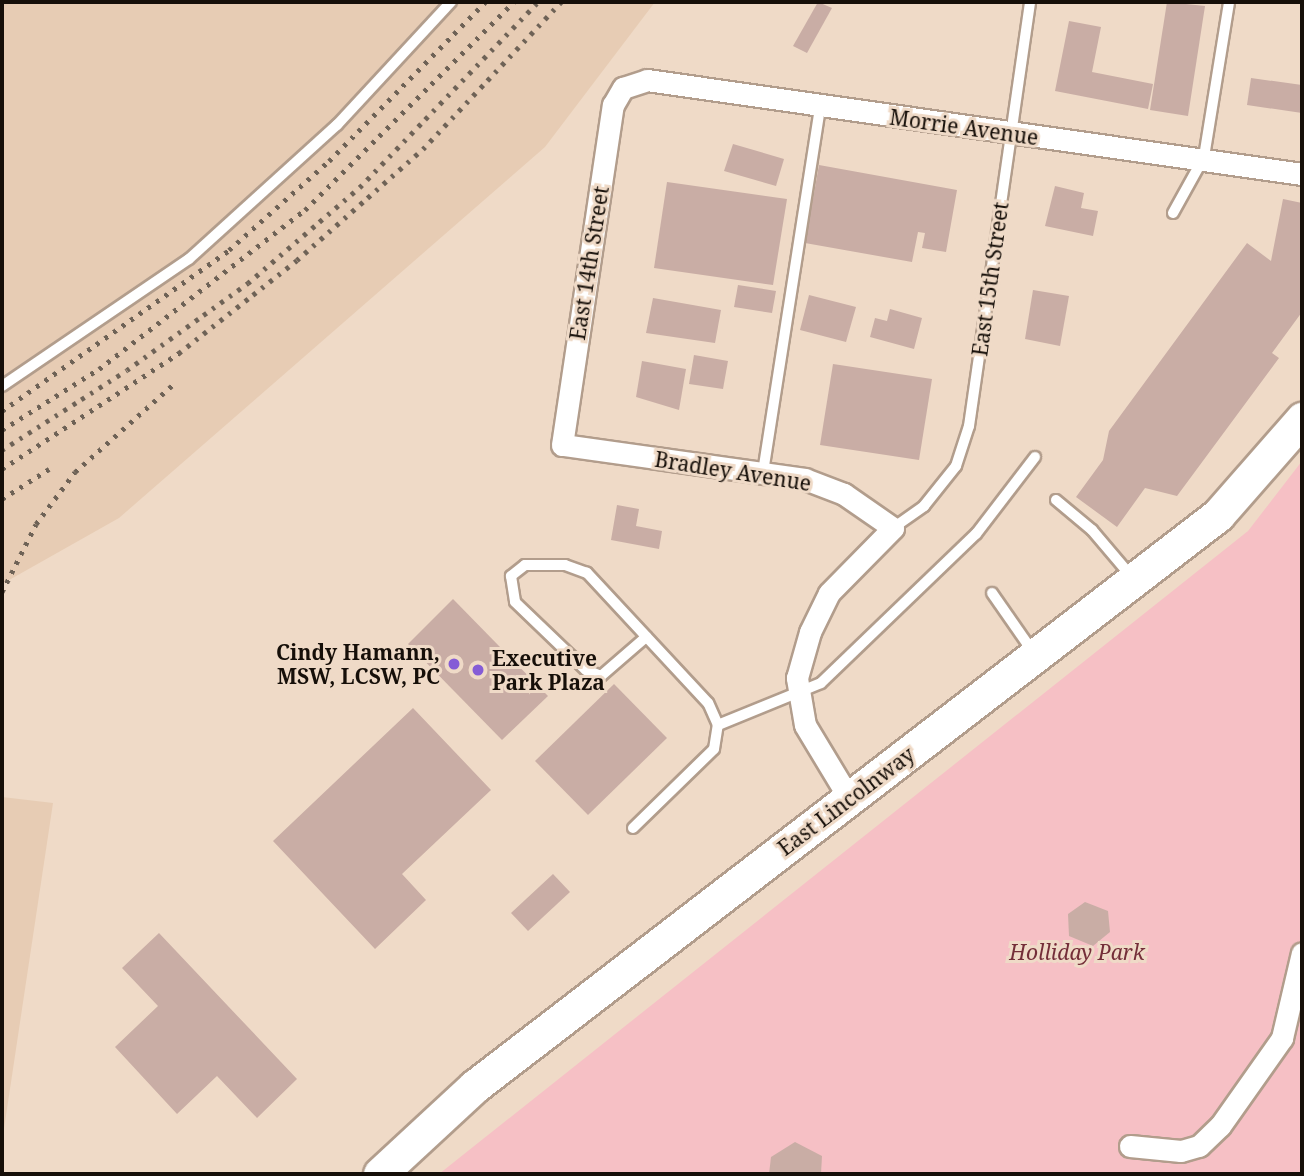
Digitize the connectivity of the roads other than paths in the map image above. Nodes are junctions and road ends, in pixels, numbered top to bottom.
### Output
1 (451, 2) edge
2 (1030, 2) edge
3 (1230, 2) edge
4 (627, 85) joint
5 (820, 106) junction
6 (1011, 135) junction
7 (1204, 157) junction
8 (1302, 174) edge
9 (1173, 213) dead end
10 (2, 386) edge
11 (1302, 419) edge
12 (562, 445) joint
13 (1035, 457) dead end
14 (763, 472) junction
15 (1056, 500) dead end
16 (893, 528) junction
17 (1135, 580) junction
18 (992, 593) dead end
19 (646, 637) junction
20 (1036, 657) junction
21 (800, 695) junction
22 (718, 725) junction
23 (849, 798) junction
24 (633, 828) dead end
25 (1302, 953) edge
26 (1130, 1146) dead end
27 (380, 1174) edge

1 - 10 lane
2 - 6 lane, East 15th Street
3 - 7 lane
4 - 5 street, Morrie Avenue
4 - 12 street, East 14th Street
5 - 6 street, Morrie Avenue
5 - 14 lane
6 - 7 street, Morrie Avenue
6 - 16 lane, East 15th Street
7 - 8 street, Morrie Avenue
7 - 9 lane
11 - 17 main road, East Lincolnway
12 - 14 street, Bradley Avenue
13 - 21 lane
14 - 16 street, Bradley Avenue
15 - 17 lane
16 - 21 street
17 - 20 main road, East Lincolnway
18 - 20 lane
19 - 19 lane
19 - 22 lane
20 - 23 main road, East Lincolnway
21 - 22 lane
21 - 23 street
22 - 24 lane
23 - 27 main road, East Lincolnway
25 - 26 street

